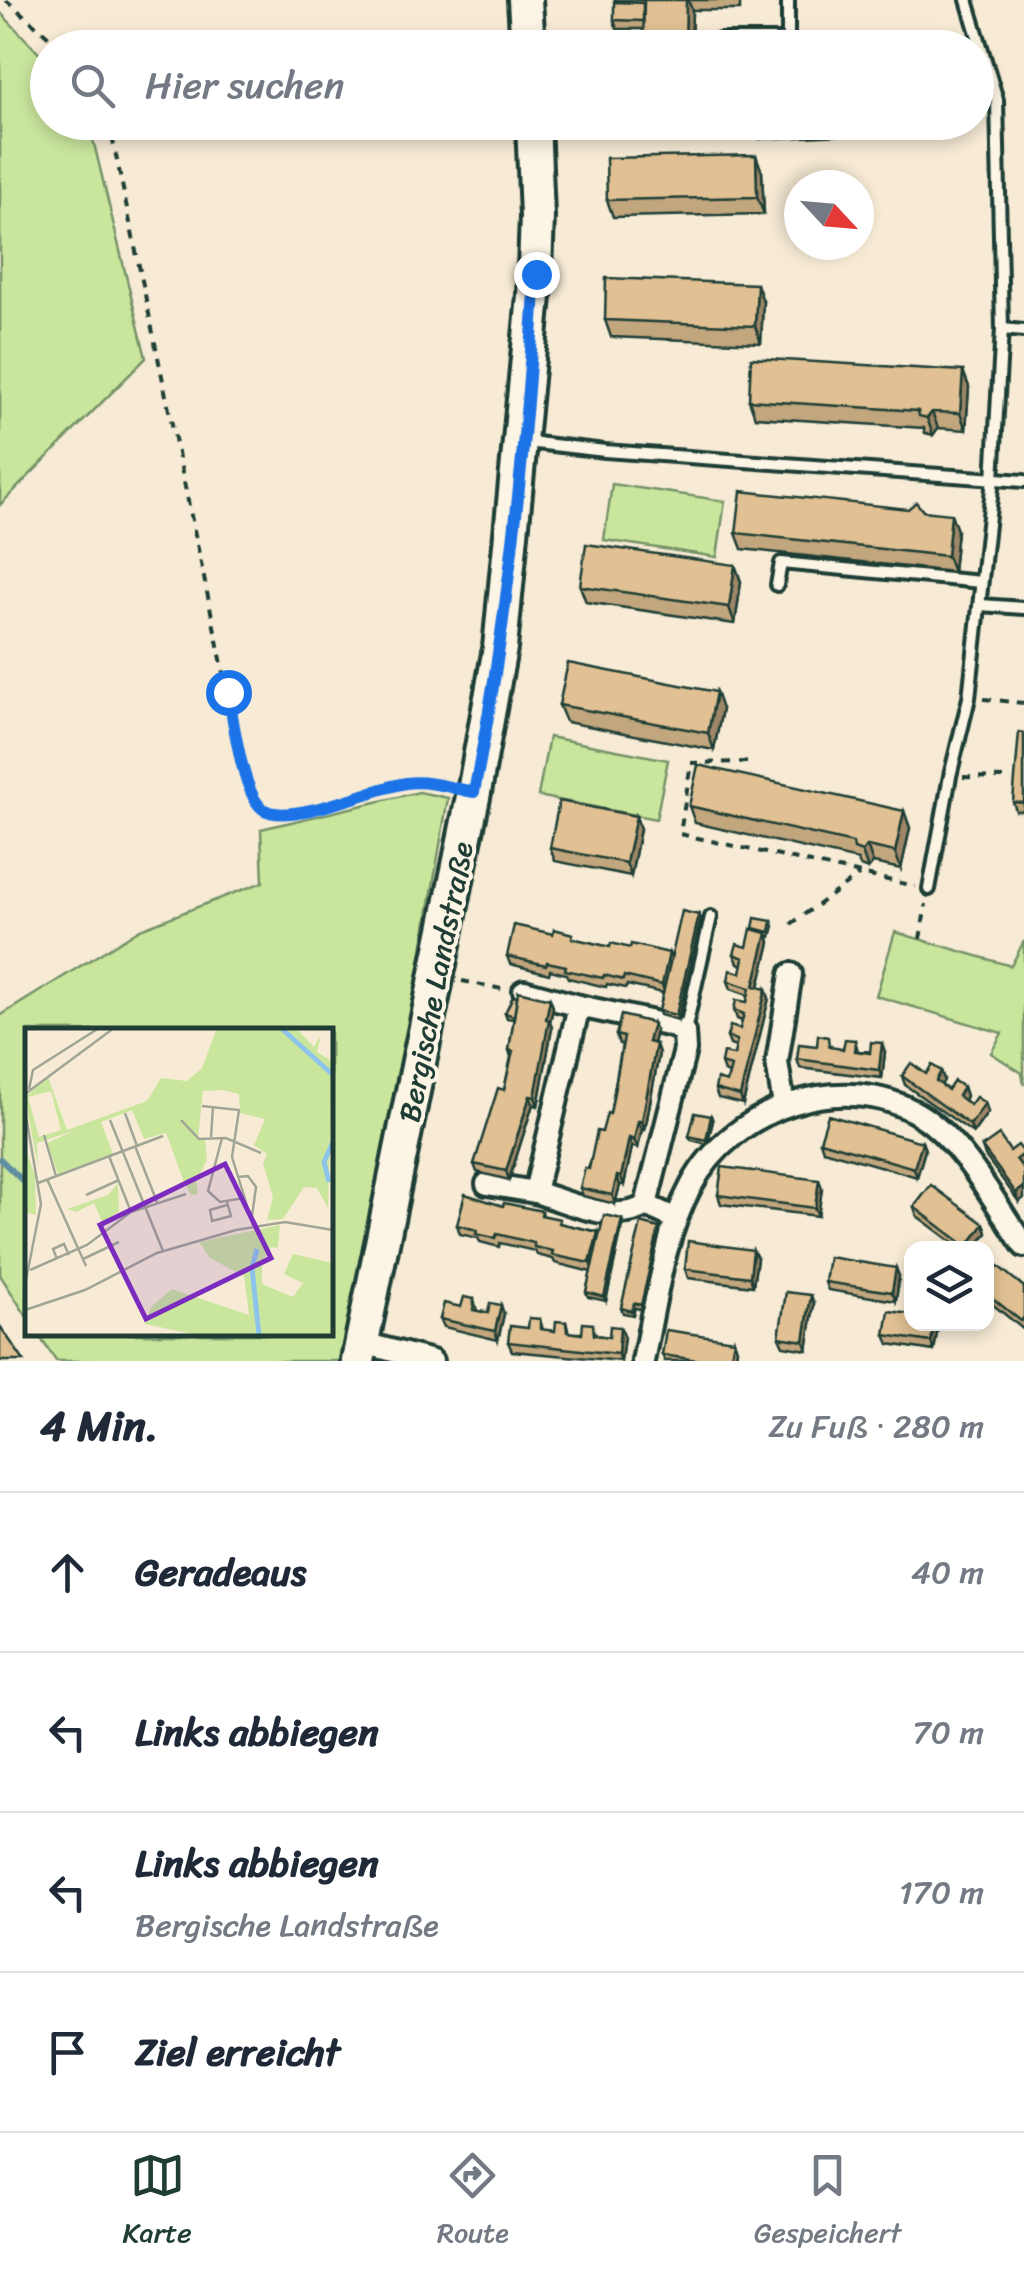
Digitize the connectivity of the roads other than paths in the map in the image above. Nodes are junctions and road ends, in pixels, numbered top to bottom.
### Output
1 (525, 0) edge
2 (788, 0) edge
3 (967, 0) edge
4 (527, 30) edge
5 (788, 30) edge
6 (976, 30) edge
7 (994, 90) edge
8 (533, 140) edge
9 (1002, 330) junction
10 (1024, 331) edge
11 (522, 442) junction
12 (993, 478) junction
13 (1024, 481) edge
14 (981, 582) junction
15 (777, 585) dead end
16 (980, 604) junction
17 (1024, 608) edge
18 (929, 889) road end
19 (711, 916) dead end
20 (790, 974) dead end
21 (524, 991) edge
22 (578, 1006) junction
23 (684, 1032) junction
24 (784, 1106) junction
25 (487, 1184) dead end
26 (535, 1192) junction
27 (646, 1206) junction
28 (676, 1219) junction
29 (1024, 1246) edge
30 (361, 1352) edge
31 (432, 1361) edge
32 (643, 1361) edge

1 - 4 main road
2 - 5 lane
3 - 6 lane
7 - 9 lane
8 - 11 main road, Bergische Landstraße
9 - 10 lane
9 - 12 lane
11 - 12 lane
11 - 30 main road, Bergische Landstraße
12 - 13 lane
12 - 14 lane
14 - 15 lane
14 - 16 lane
16 - 17 lane
16 - 18 lane
19 - 23 lane
20 - 24 street
21 - 22 street
22 - 23 street
22 - 26 street
23 - 27 street
24 - 28 street
24 - 29 street
25 - 26 street
26 - 27 street
27 - 28 street
28 - 32 street
30 - 31 street

